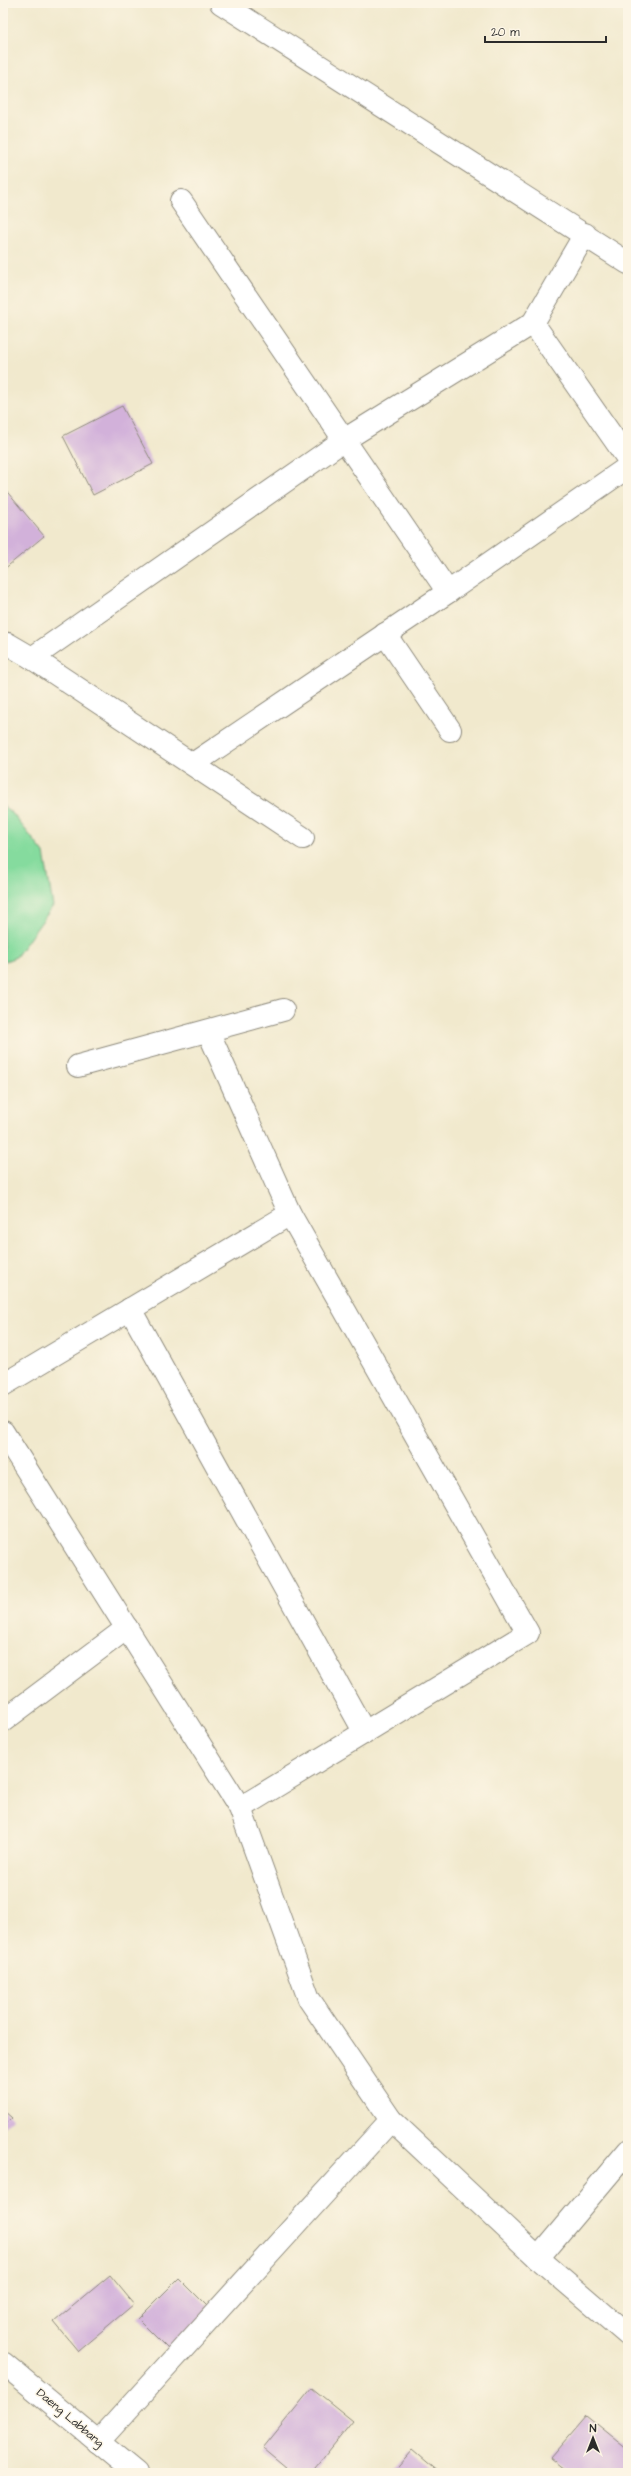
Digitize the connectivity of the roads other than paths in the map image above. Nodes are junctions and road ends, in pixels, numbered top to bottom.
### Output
1 (221, 3) edge
2 (181, 201) dead end
3 (585, 234) junction
4 (627, 259) edge
5 (533, 323) junction
6 (344, 440) junction
7 (628, 459) edge
8 (628, 467) edge
9 (448, 592) junction
10 (385, 634) junction
11 (3, 647) edge
12 (32, 658) junction
13 (450, 730) dead end
14 (193, 764) junction
15 (304, 838) dead end
16 (283, 1010) dead end
17 (208, 1031) junction
18 (78, 1066) dead end
19 (290, 1214) junction
20 (130, 1309) junction
21 (3, 1385) edge
22 (3, 1432) edge
23 (127, 1628) junction
24 (3, 1721) edge
25 (364, 1733) junction
26 (240, 1808) junction
27 (391, 2120) junction
28 (628, 2151) edge
29 (538, 2258) junction
30 (628, 2335) edge
31 (3, 2363) edge
32 (98, 2442) junction
33 (136, 2473) edge

1 - 3 street
2 - 6 street
3 - 4 street
3 - 5 street
5 - 6 street
5 - 7 street
6 - 9 street
6 - 12 street
8 - 9 street
9 - 10 street
10 - 13 street
10 - 14 street
11 - 12 street
12 - 14 street
14 - 15 street
16 - 17 street
17 - 18 street
17 - 19 street
19 - 20 street
19 - 25 street
20 - 21 street
20 - 25 street
22 - 23 street
23 - 24 street
23 - 26 street
25 - 26 street
26 - 27 street
27 - 29 street
27 - 32 street
28 - 29 street
29 - 30 street
31 - 32 street, Daeng Labbang
32 - 33 street, Daeng Labbang

